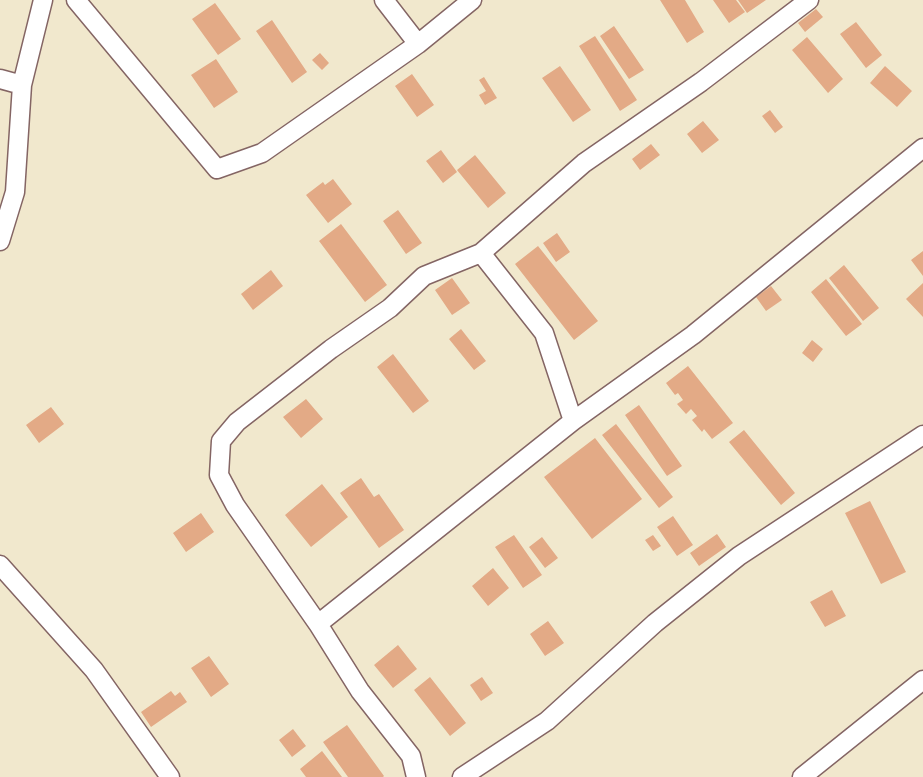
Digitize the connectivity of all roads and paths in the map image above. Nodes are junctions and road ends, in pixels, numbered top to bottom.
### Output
1 (43, 0) edge
2 (76, 0) edge
3 (384, 0) edge
4 (472, 0) edge
5 (809, 0) edge
6 (418, 44) junction
7 (0, 79) edge
8 (23, 85) junction
9 (923, 148) edge
10 (0, 241) edge
11 (481, 253) junction
12 (573, 421) junction
13 (923, 435) edge
14 (0, 565) edge
15 (318, 624) junction
16 (923, 680) edge
17 (170, 777) edge
18 (416, 777) edge
19 (463, 777) edge
20 (803, 777) edge

1 - 8 street
2 - 6 street
3 - 6 street
4 - 6 street
5 - 11 street
7 - 8 street
8 - 10 street
9 - 12 street
11 - 12 street
11 - 15 street
12 - 15 street
13 - 19 street
14 - 17 street
15 - 18 street
16 - 20 street

